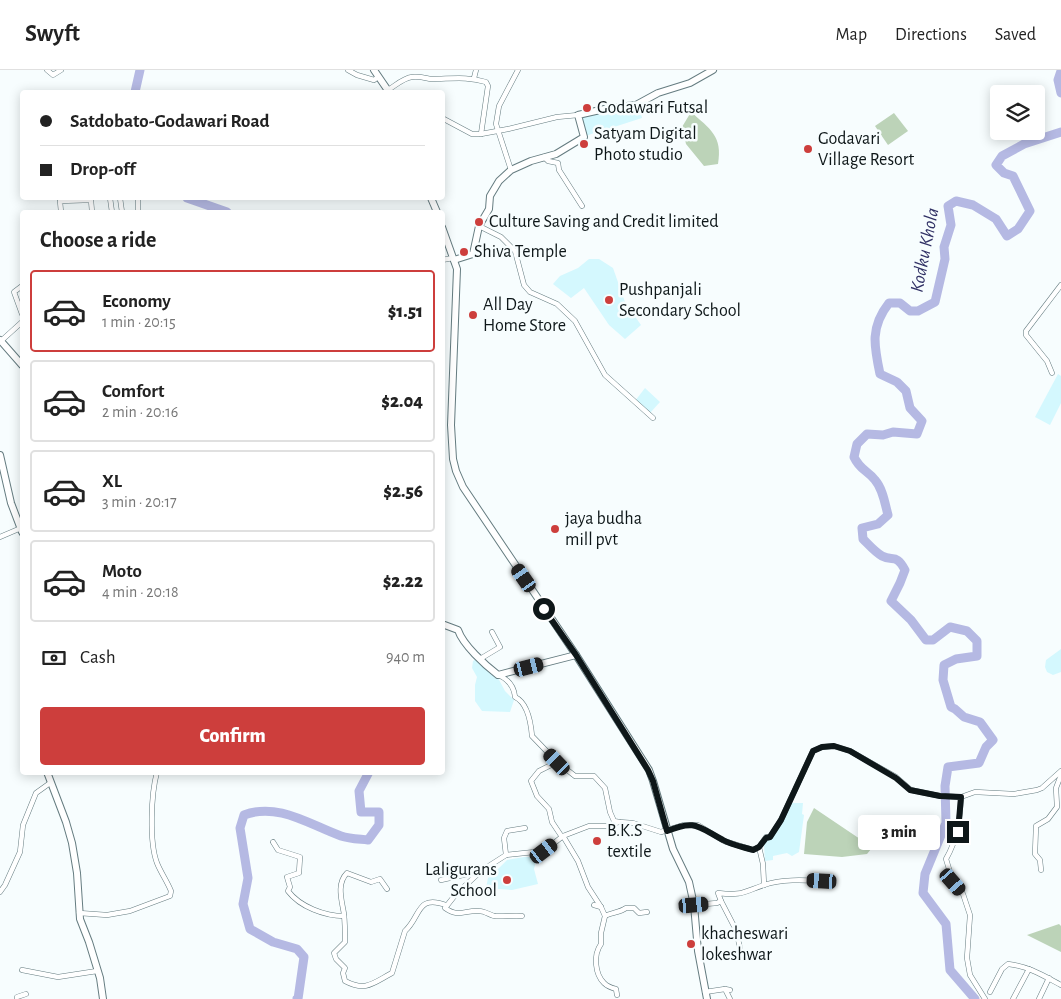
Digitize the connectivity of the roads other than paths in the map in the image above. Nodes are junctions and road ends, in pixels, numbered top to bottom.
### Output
1 (47, 70) edge
2 (61, 70) edge
3 (348, 70) edge
4 (374, 70) edge
5 (476, 70) edge
6 (518, 70) edge
7 (713, 70) edge
8 (378, 77) junction
9 (474, 78) junction
10 (388, 90) edge
11 (390, 90) edge
12 (578, 115) junction
13 (445, 120) edge
14 (499, 130) junction
15 (481, 134) junction
16 (544, 157) junction
17 (511, 170) junction
18 (76, 200) edge
19 (582, 206) dead end
20 (61, 210) edge
21 (480, 226) junction
22 (445, 235) edge
23 (454, 259) junction
24 (445, 260) edge
25 (1061, 285) edge
26 (20, 288) edge
27 (20, 308) edge
28 (20, 324) edge
29 (0, 340) edge
30 (8, 349) junction
31 (0, 351) edge
32 (20, 363) edge
33 (1052, 373) dead end
34 (653, 418) dead end
35 (0, 455) edge
36 (20, 525) edge
37 (20, 531) edge
38 (0, 537) edge
39 (445, 625) edge
40 (492, 632) dead end
41 (576, 655) junction
42 (480, 659) junction
43 (498, 674) junction
44 (557, 762) junction
45 (1061, 771) edge
46 (48, 775) edge
47 (156, 775) edge
48 (1061, 775) edge
49 (50, 783) junction
50 (961, 797) junction
51 (619, 822) junction
52 (525, 828) dead end
53 (667, 831) junction
54 (563, 837) junction
55 (273, 842) dead end
56 (759, 847) junction
57 (506, 855) junction
58 (1042, 870) dead end
59 (480, 871) junction
60 (441, 880) dead end
61 (822, 881) dead end
62 (764, 885) junction
63 (387, 889) dead end
64 (0, 892) edge
65 (721, 901) junction
66 (446, 905) junction
67 (594, 905) dead end
68 (694, 905) junction
69 (602, 906) junction
70 (647, 912) dead end
71 (79, 913) junction
72 (344, 916) junction
73 (522, 916) dead end
74 (605, 916) junction
75 (742, 957) dead end
76 (1028, 969) junction
77 (22, 970) dead end
78 (97, 971) junction
79 (1049, 978) junction
80 (1061, 985) edge
81 (705, 992) junction
82 (990, 992) dead end
83 (26, 994) dead end
84 (617, 995) dead end
85 (17, 999) edge
86 (103, 999) edge
87 (707, 999) edge
88 (730, 999) edge
89 (985, 999) edge
90 (1013, 999) edge
91 (1039, 999) edge

1 - 2 street
3 - 8 street
4 - 8 street
5 - 9 street
6 - 14 street
7 - 12 street
8 - 10 street
9 - 11 street
9 - 15 street
12 - 14 street
12 - 16 street
13 - 15 street
14 - 15 street
14 - 17 street
16 - 17 street
16 - 19 street
17 - 21 street
18 - 20 street
21 - 23 street
21 - 34 street
22 - 23 street
23 - 24 street
23 - 41 street
25 - 33 street
26 - 27 street
28 - 29 street
29 - 30 street
30 - 31 street
30 - 32 street
35 - 36 street
37 - 38 street
39 - 42 street
40 - 42 street
41 - 43 street
41 - 53 street
42 - 43 street
43 - 44 street
44 - 51 street
44 - 54 street
45 - 50 street
46 - 49 street
47 - 71 street
48 - 58 street
49 - 64 street
49 - 71 street
50 - 56 street
50 - 89 street
51 - 53 street
51 - 54 street
52 - 57 street
53 - 56 street
53 - 68 street
54 - 57 street
54 - 69 street
55 - 72 street
56 - 62 street
57 - 59 street
59 - 60 street
59 - 66 street
61 - 62 street
62 - 65 street
63 - 72 street
65 - 68 street
65 - 75 street
66 - 72 street
66 - 73 street
67 - 69 street
68 - 81 street
69 - 74 street
70 - 74 street
71 - 78 street
74 - 84 street
76 - 79 street
76 - 82 street
76 - 90 street
77 - 78 street
78 - 86 street
79 - 80 street
79 - 91 street
81 - 87 street
81 - 88 street
83 - 85 street

